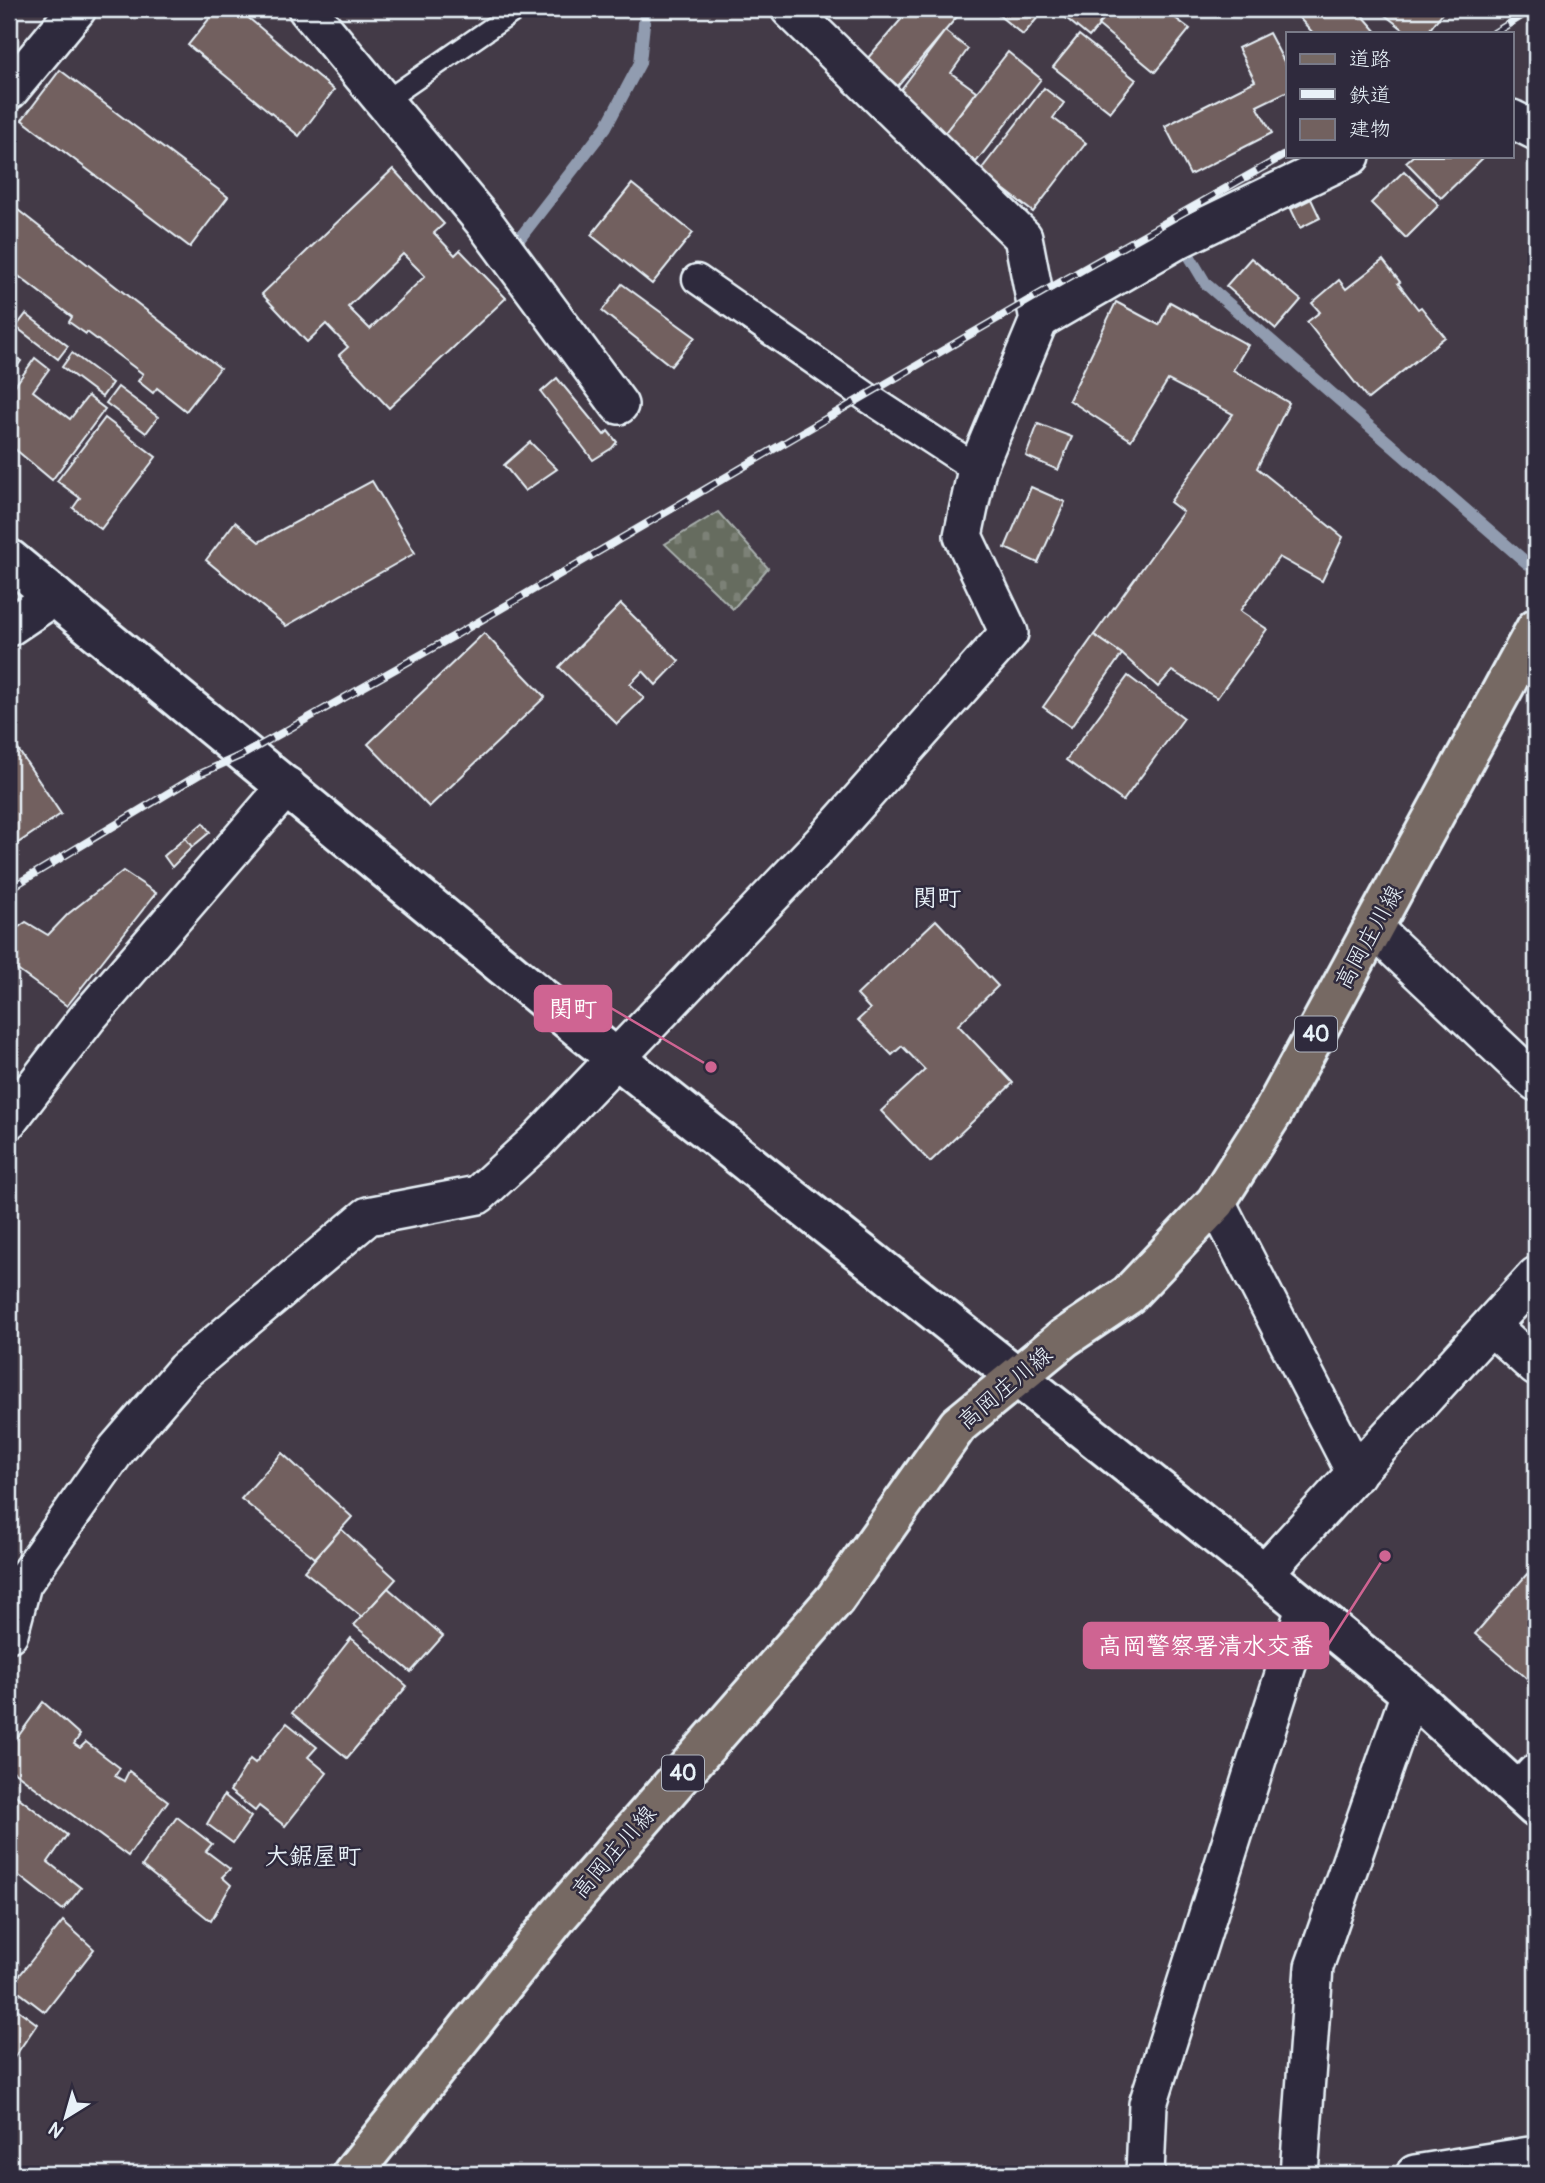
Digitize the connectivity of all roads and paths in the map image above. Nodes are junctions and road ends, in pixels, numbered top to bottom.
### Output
1 (77, 9) edge
2 (307, 9) edge
3 (518, 9) edge
4 (790, 9) edge
5 (9, 91) edge
6 (385, 101) junction
7 (1514, 120) edge
8 (1536, 131) edge
9 (1348, 158) edge
10 (697, 279) dead end
11 (1039, 320) junction
12 (619, 405) dead end
13 (977, 469) junction
14 (9, 559) edge
15 (55, 596) junction
16 (9, 626) edge
17 (1536, 628) edge
18 (287, 786) junction
19 (1374, 929) junction
20 (616, 1058) junction
21 (1536, 1082) edge
22 (9, 1120) edge
23 (1216, 1202) junction
24 (1536, 1276) edge
25 (1491, 1326) junction
26 (1536, 1367) edge
27 (1016, 1376) junction
28 (1356, 1474) junction
29 (1264, 1573) junction
30 (1305, 1608) junction
31 (9, 1633) edge
32 (1410, 1693) junction
33 (1530, 1791) edge
34 (1536, 2155) edge
35 (352, 2174) edge
36 (1144, 2174) edge
37 (1299, 2174) edge
38 (1415, 2174) edge

1 - 5 street
2 - 6 street
3 - 6 lane
4 - 11 street
6 - 12 street
7 - 8 street
9 - 11 street
10 - 13 street
11 - 13 street
13 - 20 street
14 - 15 street
15 - 16 street
15 - 18 street
17 - 19 main road, 高岡庄川線 / 40
18 - 20 street
18 - 22 street
19 - 21 street
19 - 23 main road, 高岡庄川線 / 40
20 - 27 street
20 - 31 street
23 - 27 main road, 高岡庄川線 / 40
23 - 28 street
24 - 25 street
25 - 26 street
25 - 28 street
27 - 29 street
27 - 35 main road, 高岡庄川線 / 40
28 - 29 street
29 - 30 street
30 - 32 street
30 - 36 street
32 - 33 street
32 - 37 street
34 - 38 street

